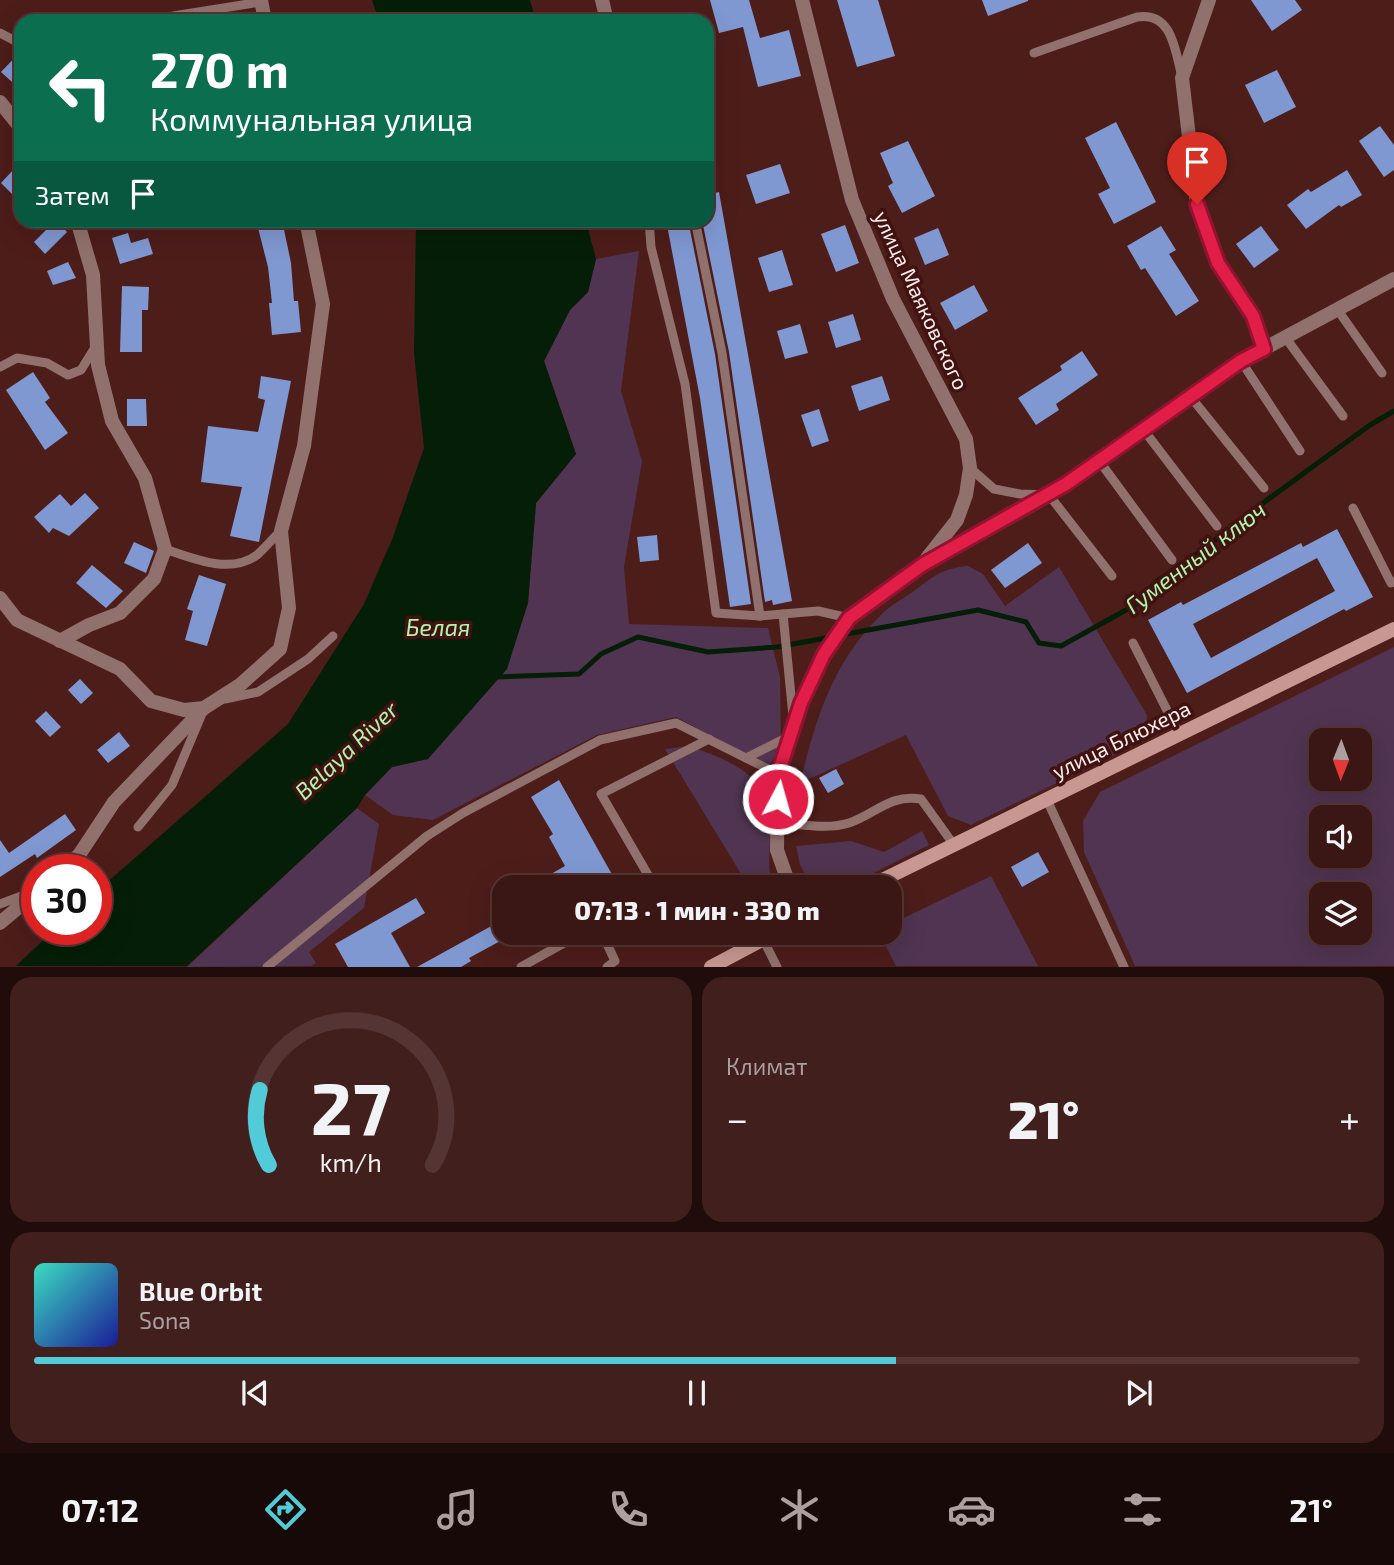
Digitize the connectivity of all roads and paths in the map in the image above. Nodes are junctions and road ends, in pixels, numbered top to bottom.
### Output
1 (802, 0) edge
2 (1209, 0) edge
3 (261, 1) edge
4 (185, 14) edge
5 (1034, 54) dead end
6 (1182, 78) junction
7 (0, 102) edge
8 (14, 119) edge
9 (78, 228) edge
10 (308, 228) edge
11 (650, 228) edge
12 (697, 228) edge
13 (1394, 279) edge
14 (1337, 309) junction
15 (1285, 337) junction
16 (97, 344) junction
17 (1264, 349) junction
18 (1241, 361) junction
19 (0, 367) edge
20 (1382, 373) dead end
21 (1190, 396) junction
22 (1343, 416) dead end
23 (1143, 429) junction
24 (1300, 451) dead end
25 (1100, 462) junction
26 (970, 468) junction
27 (1264, 488) dead end
28 (1049, 495) junction
29 (1353, 508) dead end
30 (1217, 526) dead end
31 (281, 531) junction
32 (164, 549) junction
33 (1172, 561) dead end
34 (922, 565) junction
35 (1112, 576) dead end
36 (1394, 582) edge
37 (0, 598) edge
38 (783, 614) junction
39 (760, 616) junction
40 (849, 618) junction
41 (1394, 629) edge
42 (333, 636) dead end
43 (60, 641) junction
44 (1133, 643) dead end
45 (210, 704) junction
46 (792, 730) junction
47 (1179, 734) junction
48 (709, 739) junction
49 (746, 758) junction
50 (778, 774) junction
51 (1047, 800) junction
52 (777, 823) junction
53 (138, 827) dead end
54 (954, 845) junction
55 (80, 854) edge
56 (648, 875) edge
57 (786, 875) edge
58 (893, 875) edge
59 (21, 897) edge
60 (0, 904) edge
61 (21, 905) edge
62 (0, 923) edge
63 (560, 945) edge
64 (608, 945) edge
65 (752, 945) edge
66 (771, 945) edge
67 (267, 967) edge
68 (521, 967) edge
69 (607, 967) edge
70 (711, 967) edge
71 (777, 967) edge
72 (1124, 967) edge

1 - 26 street, улица Маяковского
2 - 6 street
3 - 4 lane
5 - 6 lane
6 - 17 street
7 - 8 street
9 - 16 street
10 - 31 street
11 - 39 lane
12 - 39 lane
13 - 14 street
14 - 15 street
14 - 20 lane
15 - 17 street
15 - 22 lane
16 - 19 lane
16 - 32 street
17 - 18 street
18 - 21 street
18 - 24 lane
21 - 23 street
21 - 27 lane
23 - 25 street
23 - 30 lane
25 - 28 street
25 - 33 lane
26 - 28 lane
26 - 34 street, улица Маяковского
28 - 34 street
28 - 35 lane
29 - 36 lane
31 - 32 lane
31 - 45 street
32 - 43 street
34 - 40 street
37 - 43 street
38 - 39 lane
38 - 40 lane
38 - 46 lane
40 - 46 street
41 - 47 main road, улица Блюхера
42 - 45 lane
43 - 45 street
44 - 47 lane
45 - 53 lane
45 - 55 street
46 - 49 lane
46 - 50 street
47 - 51 main road, улица Блюхера
48 - 49 lane
48 - 56 lane
48 - 67 lane
49 - 50 lane
50 - 52 street
51 - 54 main road, улица Блюхера
51 - 72 lane
52 - 54 lane
52 - 57 street
54 - 58 main road, улица Блюхера
59 - 60 lane
61 - 62 street
63 - 68 lane
64 - 69 lane
65 - 70 main road
66 - 71 lane

